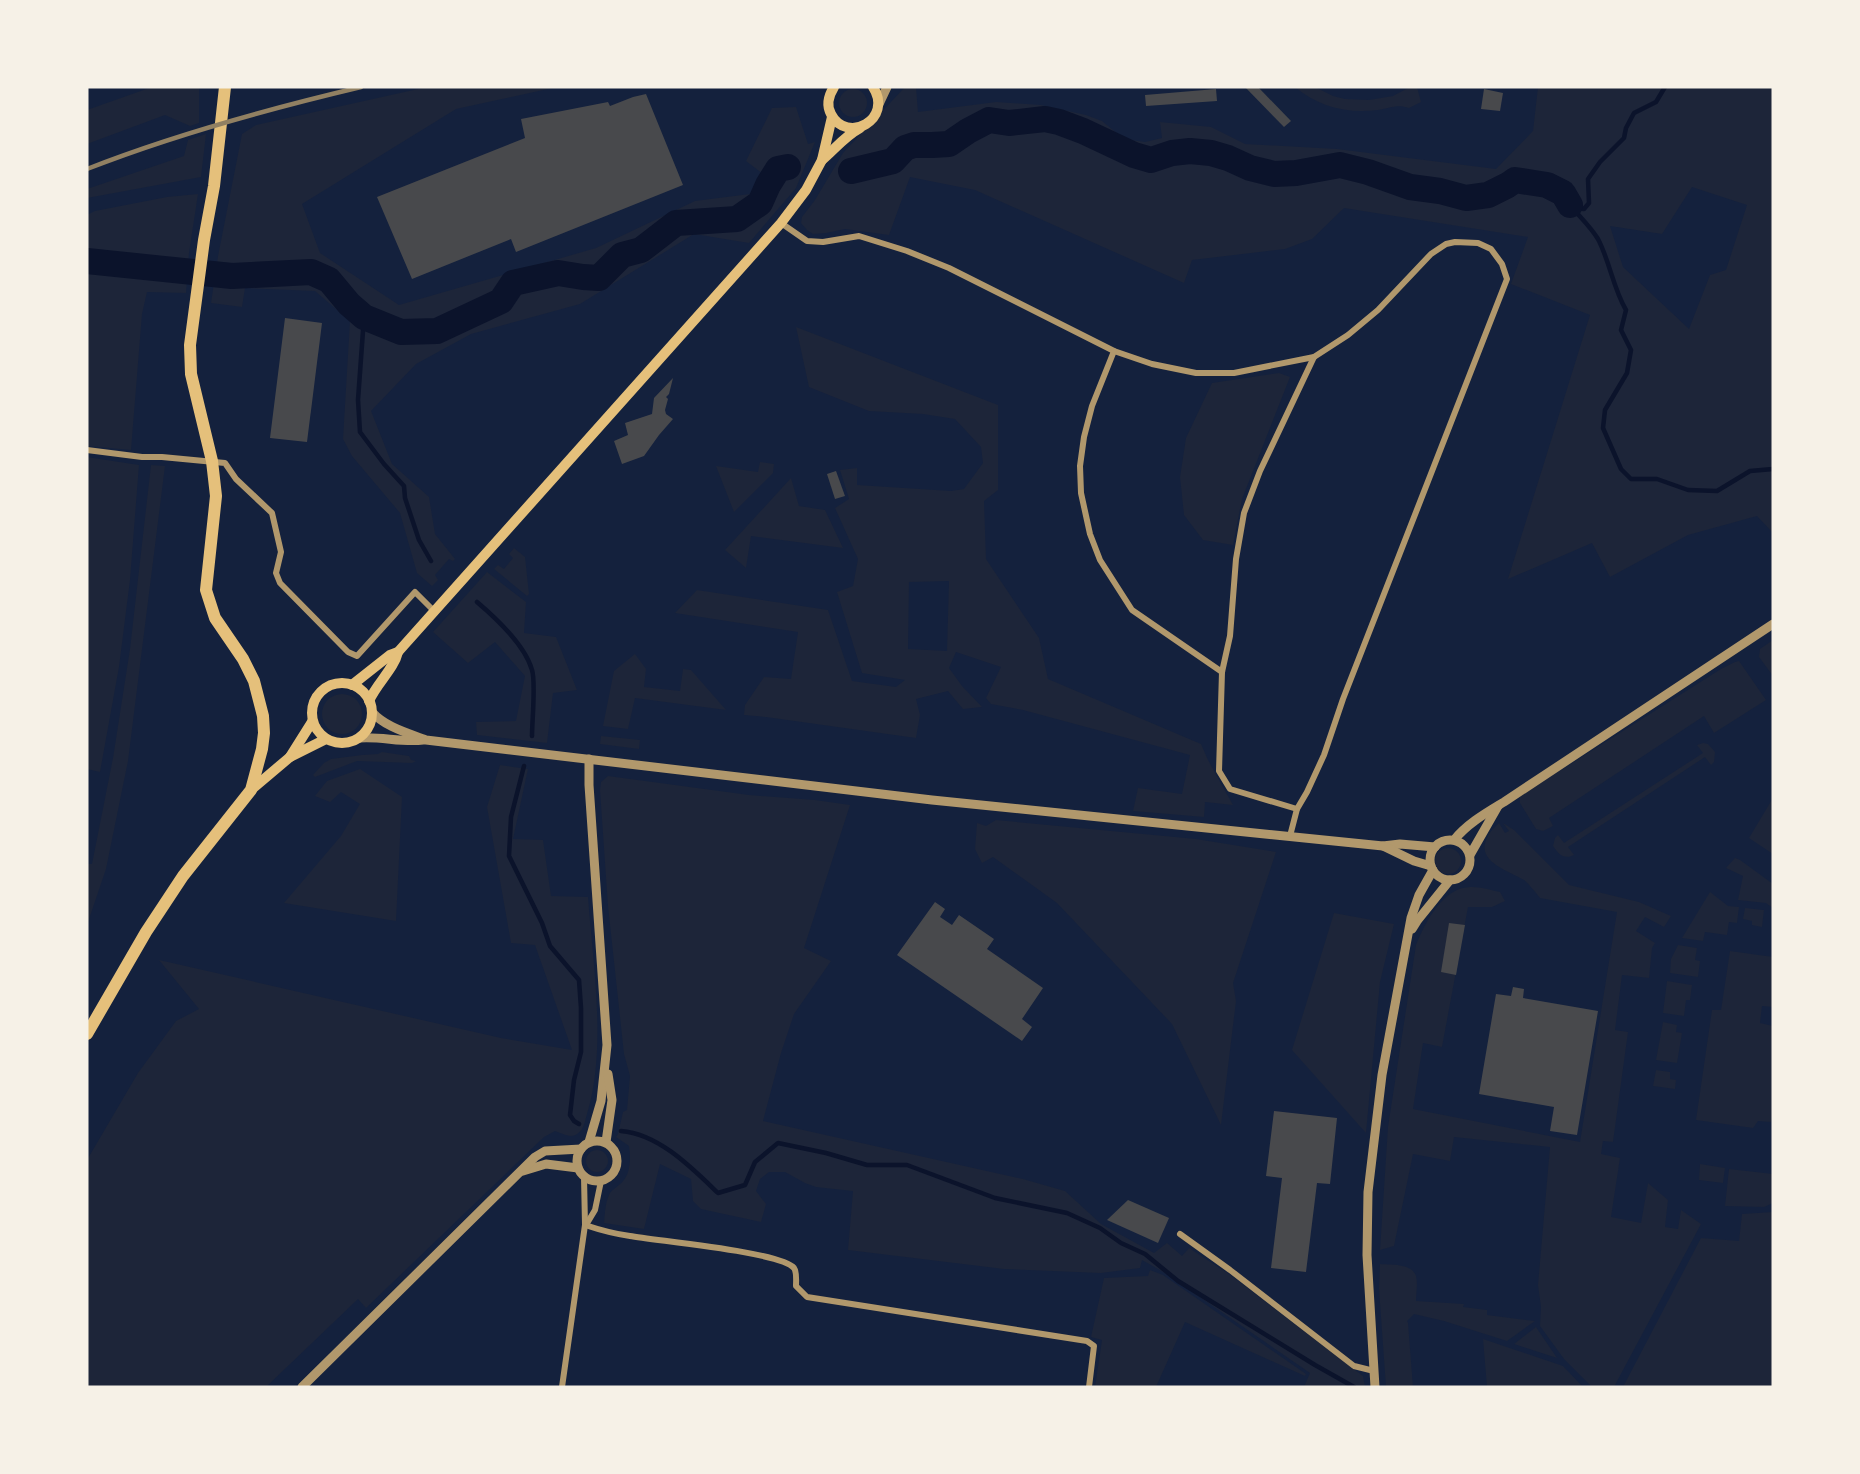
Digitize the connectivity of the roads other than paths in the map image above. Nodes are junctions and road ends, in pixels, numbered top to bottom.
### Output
1 (225, 87) edge
2 (873, 87) edge
3 (887, 87) edge
4 (831, 89) edge
5 (879, 104) junction
6 (832, 117) junction
7 (860, 127) junction
8 (822, 160) junction
9 (781, 223) junction
10 (1114, 351) junction
11 (1314, 357) junction
12 (87, 450) edge
13 (212, 461) junction
14 (434, 611) junction
15 (1773, 624) edge
16 (398, 652) junction
17 (1222, 672) junction
18 (352, 685) junction
19 (369, 701) junction
20 (372, 712) junction
21 (312, 722) junction
22 (359, 738) junction
23 (326, 739) junction
24 (426, 740) junction
25 (290, 757) junction
26 (589, 759) junction
27 (251, 790) junction
28 (1498, 806) junction
29 (1297, 809) junction
30 (1290, 836) junction
31 (1454, 840) junction
32 (1383, 846) junction
33 (1435, 847) junction
34 (1470, 855) junction
35 (1432, 868) junction
36 (1450, 880) junction
37 (1407, 939) junction
38 (87, 1034) edge
39 (606, 1061) junction
40 (590, 1142) junction
41 (606, 1142) junction
42 (581, 1149) junction
43 (578, 1168) junction
44 (521, 1172) junction
45 (584, 1177) junction
46 (601, 1181) junction
47 (585, 1225) junction
48 (1180, 1234) dead end
49 (1374, 1371) junction
50 (302, 1387) edge
51 (562, 1387) edge
52 (1089, 1387) edge
53 (1375, 1387) edge

1 - 13 main road
2 - 5 main road
3 - 5 street
4 - 6 main road
5 - 7 main road
6 - 7 main road
6 - 8 main road
7 - 8 main road
8 - 9 main road
9 - 10 street
9 - 14 main road
10 - 11 street
10 - 17 street
11 - 17 street
11 - 29 street
12 - 13 street
13 - 14 street
13 - 27 main road
14 - 16 main road
15 - 28 street
16 - 18 main road
16 - 19 main road
17 - 29 street
18 - 19 main road
18 - 21 main road
19 - 20 main road
20 - 22 main road
20 - 24 street
21 - 23 main road
21 - 25 main road
22 - 23 main road
22 - 24 street
23 - 25 main road
24 - 26 street
25 - 27 main road
26 - 30 street
26 - 39 street
27 - 38 main road
28 - 31 street
28 - 34 street
29 - 30 street
30 - 32 street
31 - 33 street
31 - 34 street
32 - 33 street
32 - 35 street
33 - 35 street
34 - 36 street
35 - 36 street
35 - 37 street
36 - 37 street
37 - 49 street
39 - 40 street
39 - 41 street
40 - 41 street
40 - 42 street
41 - 46 street
42 - 43 street
42 - 44 street
43 - 44 street
43 - 45 street
44 - 50 street
45 - 46 street
45 - 47 street
46 - 47 street
47 - 51 street
47 - 52 street
48 - 49 street
49 - 53 street

